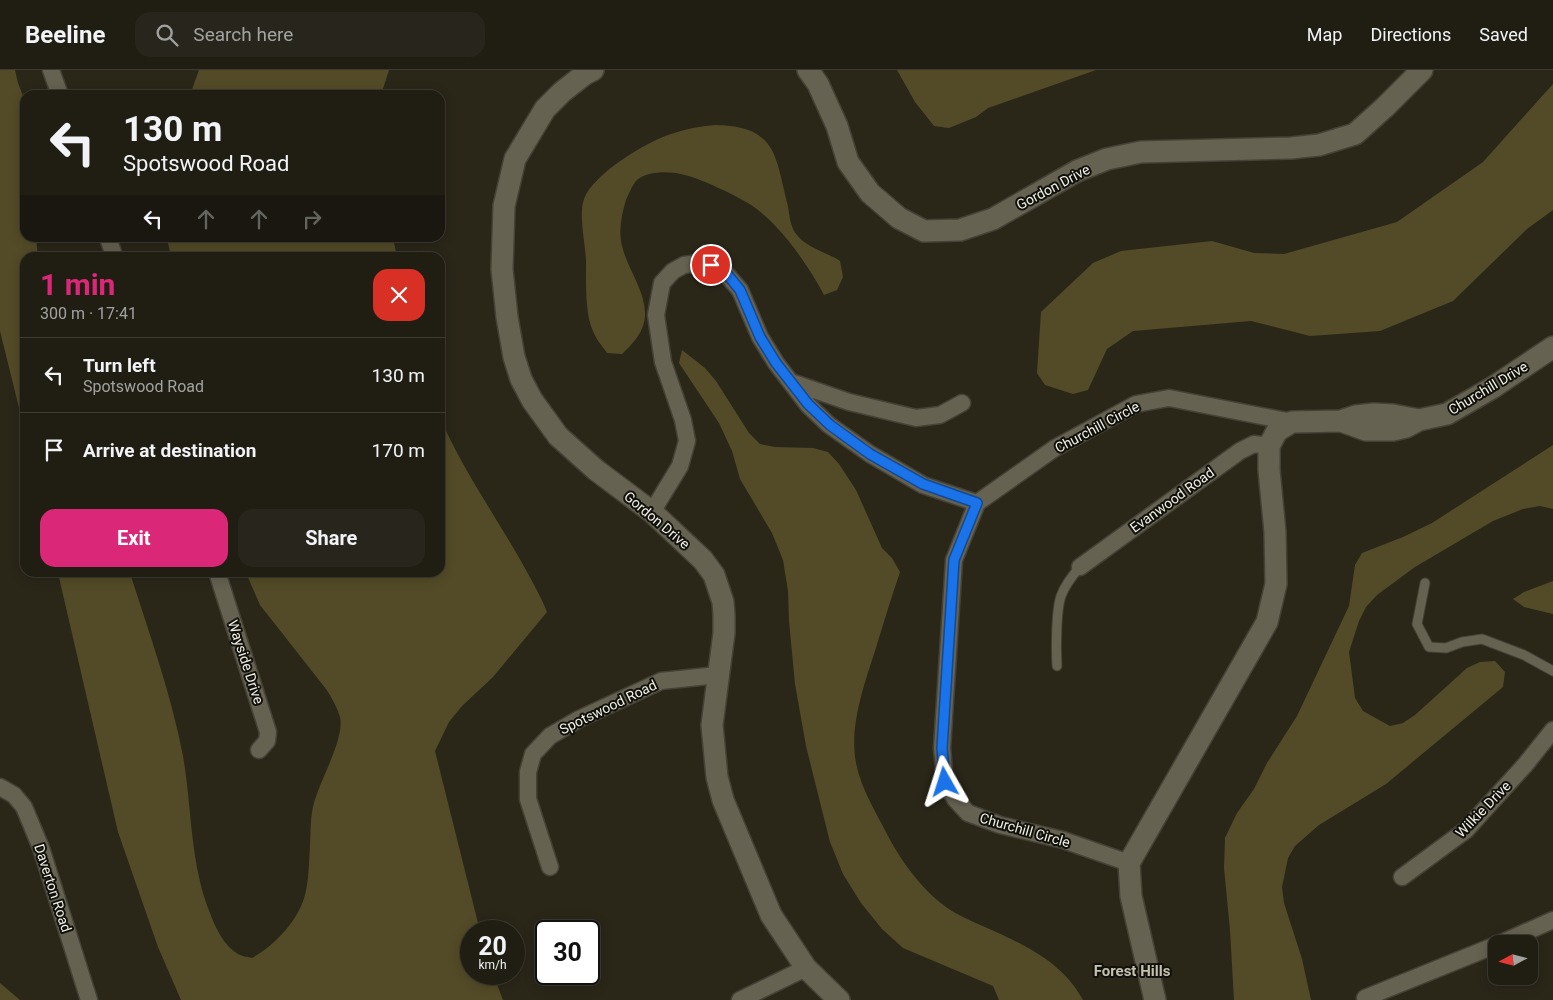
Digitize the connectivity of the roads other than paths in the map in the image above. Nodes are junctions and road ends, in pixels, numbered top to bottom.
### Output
1 (51, 70) edge
2 (593, 70) edge
3 (808, 70) edge
4 (1422, 70) edge
5 (58, 90) edge
6 (1553, 347) edge
7 (791, 382) junction
8 (962, 403) dead end
9 (1292, 422) junction
10 (1269, 446) junction
11 (977, 503) junction
12 (652, 512) junction
13 (1080, 566) joint
14 (219, 577) edge
15 (1425, 583) dead end
16 (1058, 666) dead end
17 (1553, 671) edge
18 (718, 675) junction
19 (1553, 730) edge
20 (259, 750) dead end
21 (0, 787) edge
22 (1129, 863) junction
23 (550, 867) dead end
24 (1402, 877) dead end
25 (1553, 920) edge
26 (1518, 935) edge
27 (1488, 948) edge
28 (806, 968) junction
29 (1365, 998) dead end
30 (88, 1000) edge
31 (740, 1000) edge
32 (839, 1000) edge
33 (1155, 1000) edge

1 - 5 street
2 - 12 street, Gordon Drive
3 - 4 street, Gordon Drive
6 - 9 street, Churchill Drive
7 - 8 street
7 - 11 street
7 - 12 street
9 - 10 street
9 - 11 street, Churchill Circle
10 - 13 street, Evanwood Road
10 - 22 street
11 - 22 street, Churchill Circle
12 - 18 street, Gordon Drive
13 - 16 lane
14 - 20 street, Wayside Drive
15 - 17 lane
18 - 23 street, Spotswood Road
18 - 28 street, Gordon Drive
19 - 24 street, Wilkie Drive
21 - 30 street, Daverton Road
22 - 33 street
25 - 26 street
27 - 29 street
28 - 31 street
28 - 32 street, Gordon Drive

